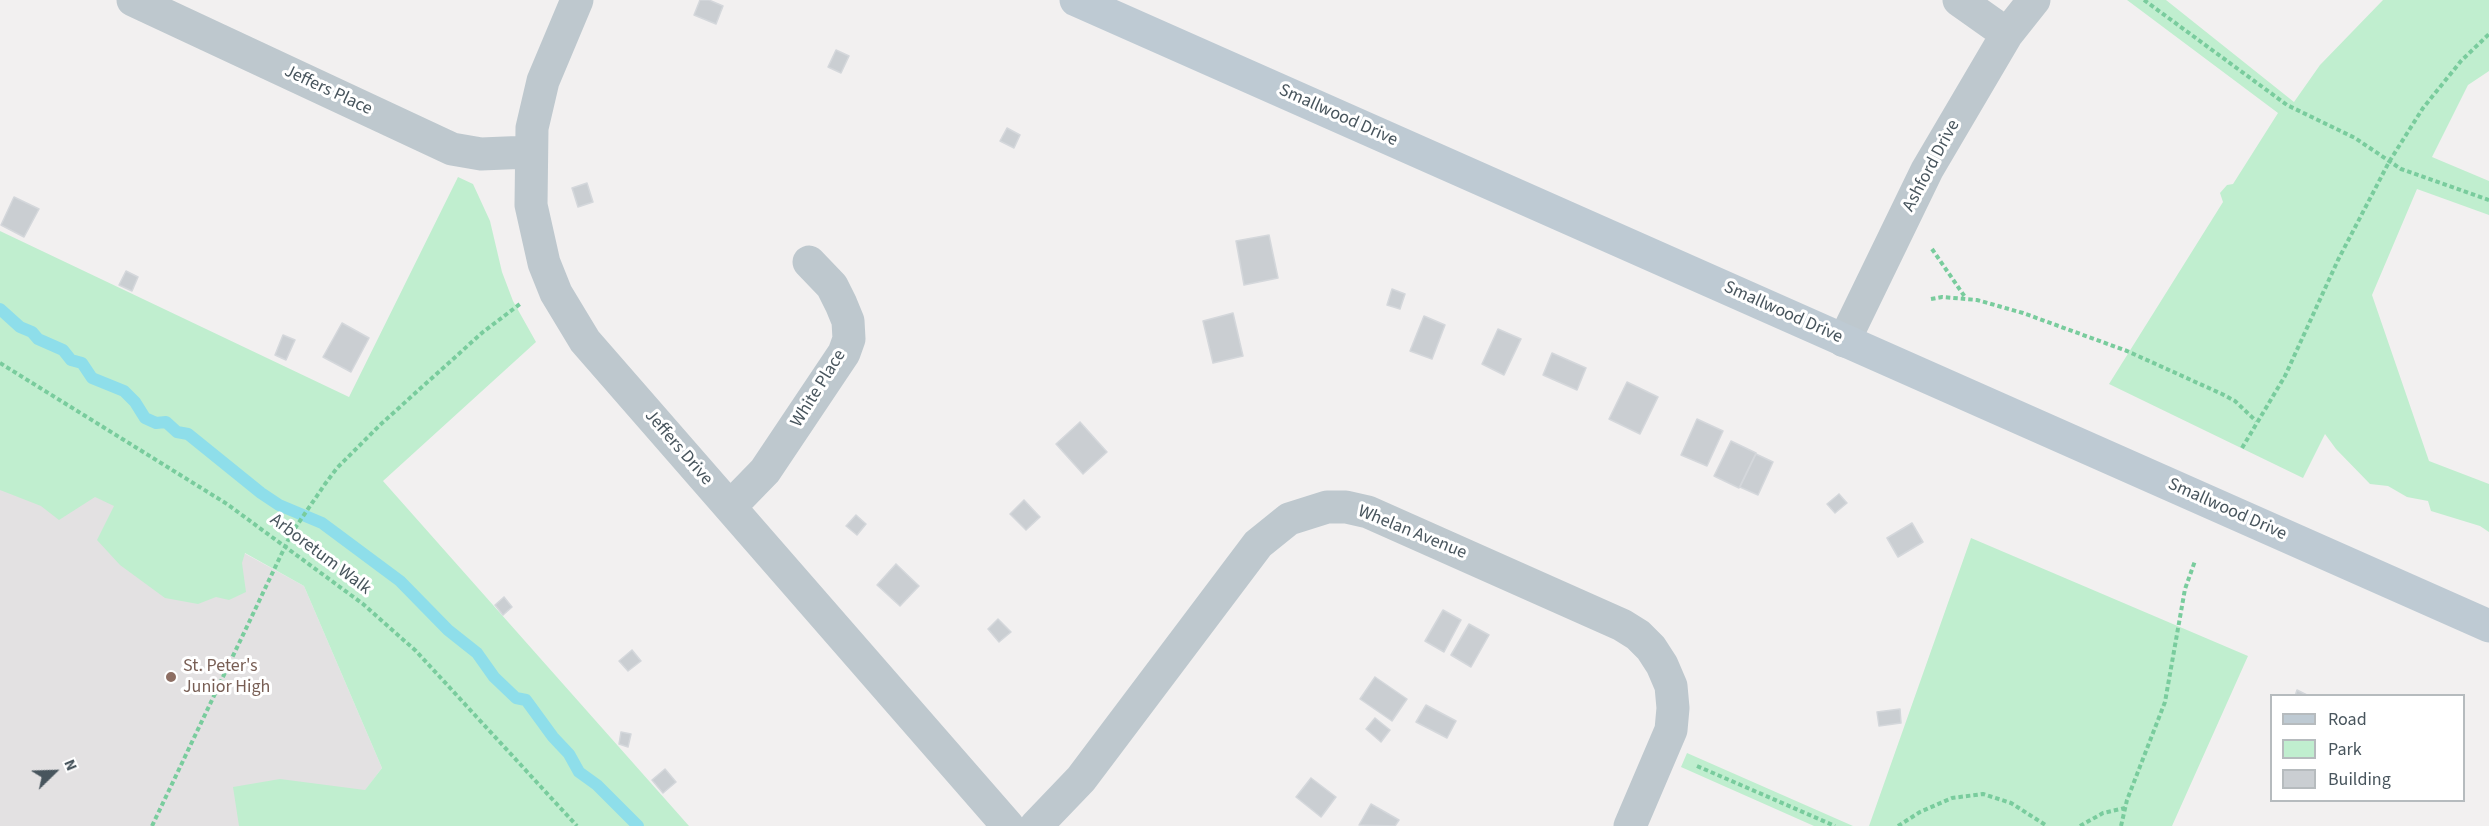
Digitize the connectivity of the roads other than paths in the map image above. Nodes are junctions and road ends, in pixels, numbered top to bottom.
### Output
1 (133, 0) edge
2 (577, 0) edge
3 (1076, 0) edge
4 (1959, 0) edge
5 (2034, 0) edge
6 (2007, 34) junction
7 (530, 153) junction
8 (808, 262) dead end
9 (1844, 341) junction
10 (730, 507) junction
11 (2489, 626) edge
12 (1008, 826) edge
13 (1036, 826) edge
14 (1630, 826) edge

1 - 7 street, Jeffers Place
2 - 7 street, Jeffers Drive
3 - 9 street, Smallwood Drive
4 - 6 street
5 - 6 street, Ashford Drive
6 - 9 street, Ashford Drive
7 - 10 street, Jeffers Drive
8 - 10 street, White Place
9 - 11 street, Smallwood Drive
10 - 12 street, Jeffers Drive
13 - 14 street, Whelan Avenue

